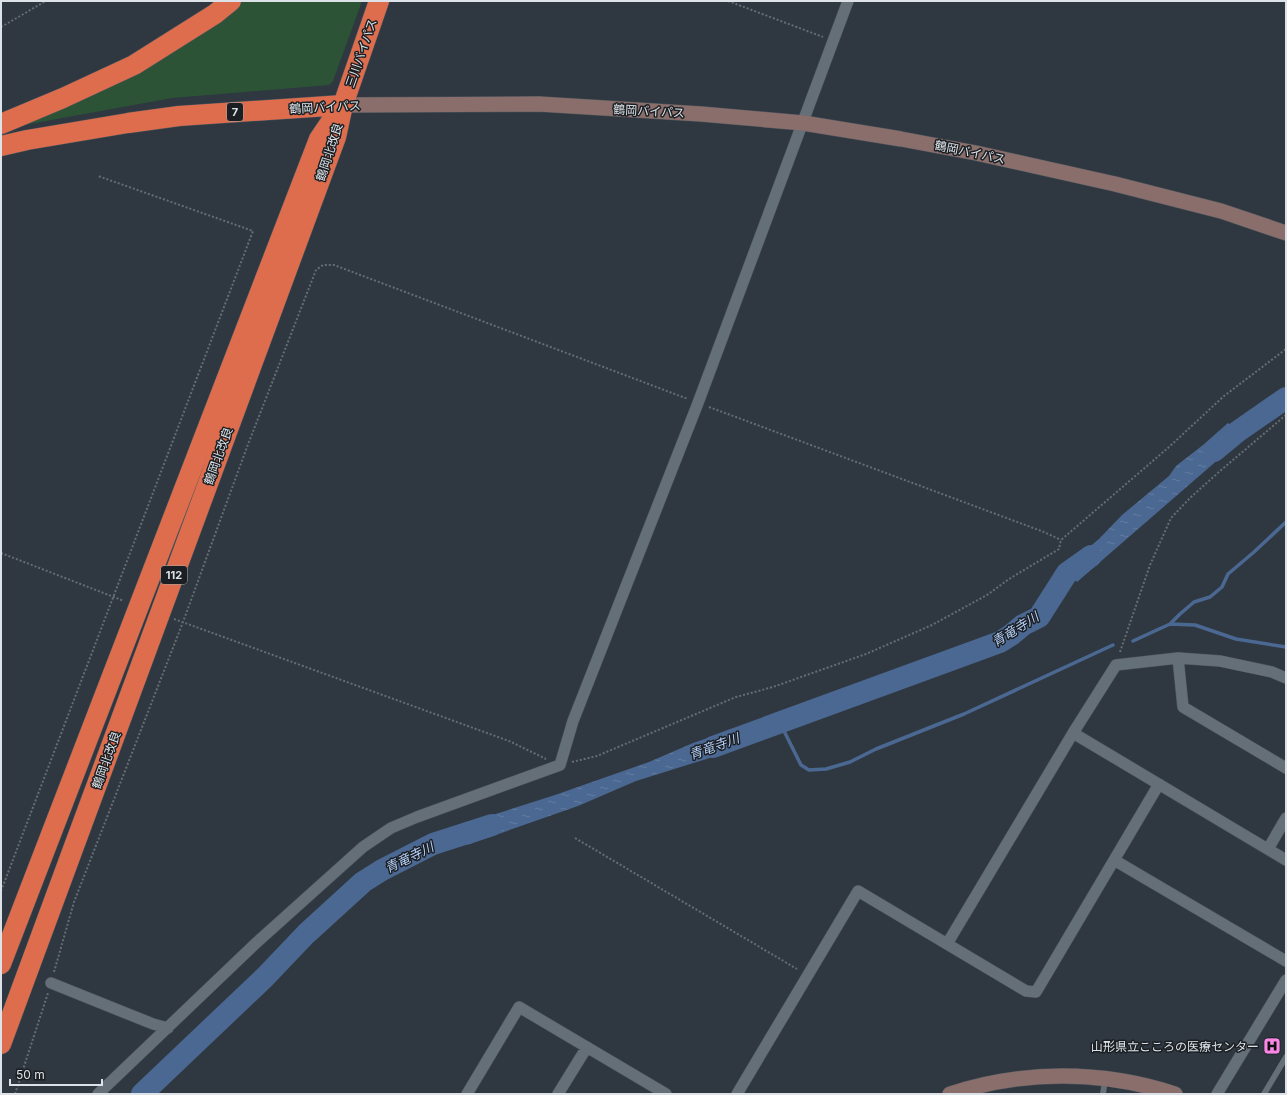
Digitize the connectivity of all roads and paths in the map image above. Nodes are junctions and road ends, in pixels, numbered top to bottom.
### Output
1 (46, 1) edge
2 (231, 1) edge
3 (379, 1) edge
4 (728, 1) edge
5 (848, 1) edge
6 (1, 27) edge
7 (833, 41) junction
8 (343, 105) junction
9 (803, 123) junction
10 (1, 124) edge
11 (1, 146) edge
12 (98, 176) dead end
13 (1286, 233) edge
14 (1286, 349) edge
15 (698, 403) junction
16 (1286, 415) edge
17 (1061, 540) junction
18 (1, 553) edge
19 (113, 596) junction
20 (139, 608) junction
21 (160, 614) junction
22 (183, 622) junction
23 (1178, 658) junction
24 (1116, 665) junction
25 (1286, 678) edge
26 (1073, 733) junction
27 (560, 765) junction
28 (1286, 768) edge
29 (1159, 784) junction
30 (1286, 818) edge
31 (574, 838) dead end
32 (1268, 849) junction
33 (1114, 860) junction
34 (1286, 860) edge
35 (1, 891) edge
36 (947, 944) junction
37 (1286, 961) edge
38 (1, 964) edge
39 (808, 976) junction
40 (1286, 980) edge
41 (51, 983) junction
42 (168, 1028) junction
43 (1, 1044) edge
44 (587, 1047) junction
45 (1286, 1057) edge
46 (1105, 1078) junction
47 (649, 1090) edge
48 (15, 1094) edge
49 (98, 1094) edge
50 (467, 1094) edge
51 (558, 1094) edge
52 (666, 1094) edge
53 (737, 1094) edge
54 (950, 1094) edge
55 (1103, 1094) edge
56 (1175, 1094) edge
57 (1217, 1094) edge
58 (1264, 1094) edge

1 - 6 path
2 - 10 highway
3 - 8 highway, 三川バイパス
4 - 7 path
5 - 7 street
7 - 9 street
8 - 9 main road, 鶴岡バイパス
8 - 11 highway, 鶴岡バイパス / 7
8 - 20 highway, 鶴岡北改良 / 112
8 - 21 highway, 鶴岡北改良 / 112
9 - 13 main road, 鶴岡バイパス
9 - 15 street
12 - 19 path
14 - 17 path
15 - 17 path
15 - 22 path
15 - 27 street
16 - 24 path
17 - 27 path
18 - 19 path
19 - 20 path
19 - 35 path
20 - 38 highway, 鶴岡北改良 / 112
21 - 22 path
21 - 43 highway, 鶴岡北改良 / 112
22 - 27 path
22 - 41 path
23 - 24 street
23 - 25 street
23 - 28 street
24 - 26 street
26 - 29 street
26 - 36 street
27 - 42 street
29 - 32 street
29 - 33 street
30 - 32 street
31 - 39 path
32 - 34 street
33 - 36 street
33 - 37 street
36 - 39 street
39 - 53 street
40 - 57 street
41 - 42 street
41 - 48 path
42 - 49 street
44 - 47 street
44 - 50 street
44 - 51 street
45 - 58 lane
46 - 54 main road
46 - 55 lane
46 - 56 main road
47 - 52 street

